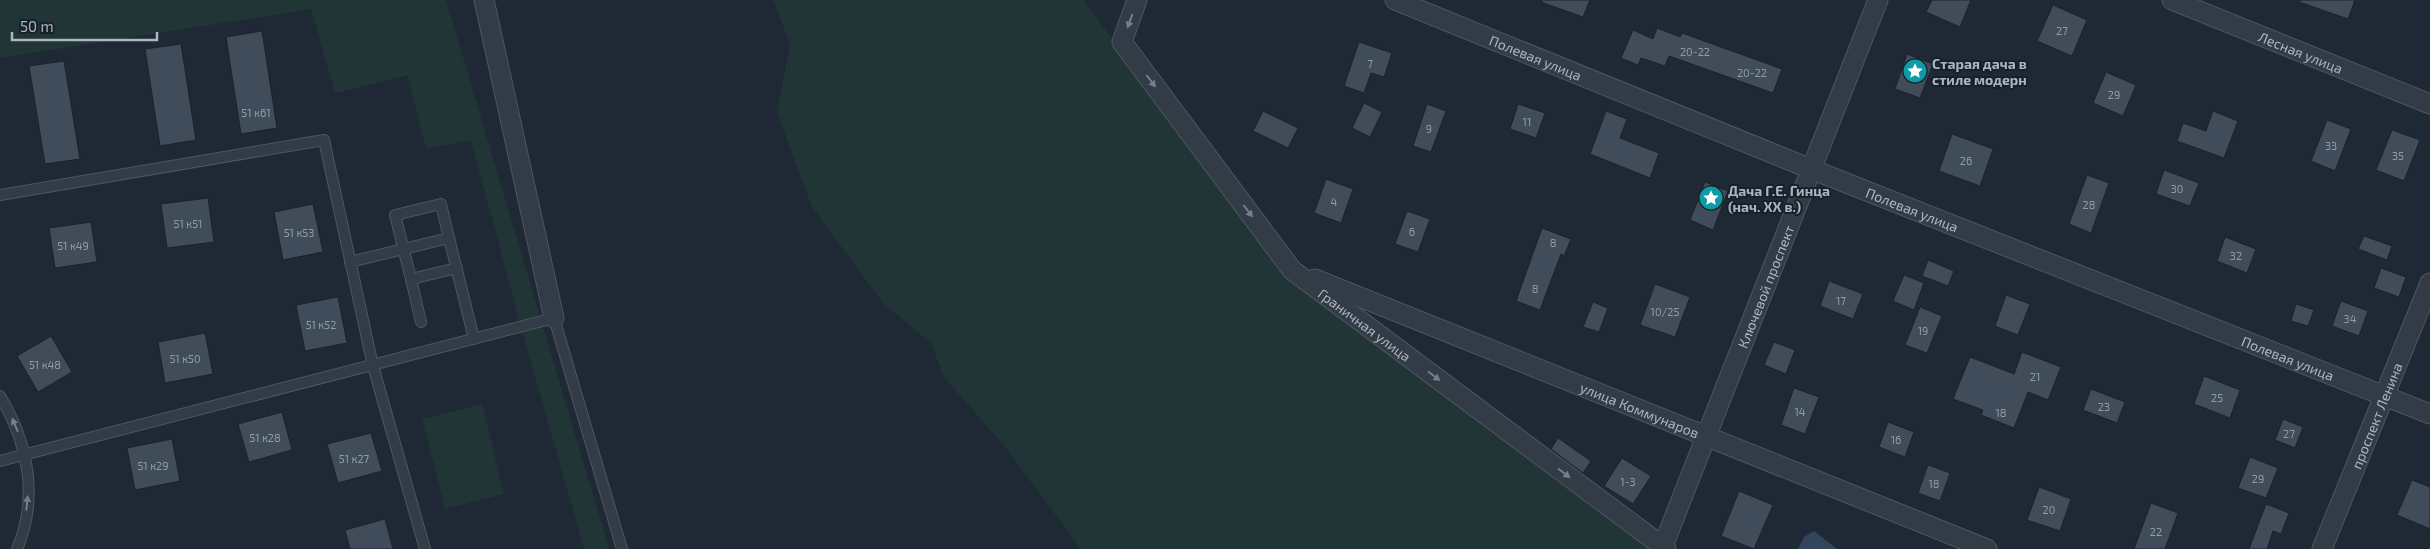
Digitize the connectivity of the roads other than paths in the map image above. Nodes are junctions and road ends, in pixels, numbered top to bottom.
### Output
1 (484, 0) edge
2 (1138, 0) edge
3 (1395, 0) edge
4 (1878, 0) edge
5 (2172, 0) edge
6 (2430, 104) edge
7 (1811, 169) junction
8 (0, 195) edge
9 (449, 238) junction
10 (404, 249) junction
11 (350, 262) junction
12 (456, 268) junction
13 (1292, 270) junction
14 (411, 279) junction
15 (2430, 283) edge
16 (554, 318) junction
17 (421, 322) dead end
18 (474, 339) junction
19 (372, 366) junction
20 (0, 396) edge
21 (2384, 396) junction
22 (2430, 414) edge
23 (1706, 436) junction
24 (25, 456) junction
25 (0, 461) edge
26 (1664, 547) edge
27 (16, 549) edge
28 (425, 549) edge
29 (622, 549) edge
30 (1987, 549) edge
31 (2322, 549) edge

1 - 16 street
2 -> 13 street, Граничная улица
3 - 7 street, Полевая улица
4 - 7 street, Ключевой проспект
5 - 6 street, Лесная улица
7 - 21 street, Полевая улица
7 - 23 street, Ключевой проспект
8 - 11 lane
9 - 10 lane
9 - 10 lane
9 - 12 lane
10 - 11 lane
10 - 14 lane
11 - 19 lane
12 - 14 lane
12 - 18 lane
13 - 23 street, улица Коммунаров
13 -> 26 street, Граничная улица
14 - 17 lane
15 - 21 street, проспект Ленина
16 - 18 lane
16 - 29 lane
18 - 19 lane
19 - 24 lane
19 - 28 lane
24 -> 20 lane
21 - 22 street, Полевая улица
21 - 31 street, проспект Ленина
23 - 26 street, Ключевой проспект
23 - 30 street, улица Коммунаров
24 - 25 lane
27 -> 24 lane

